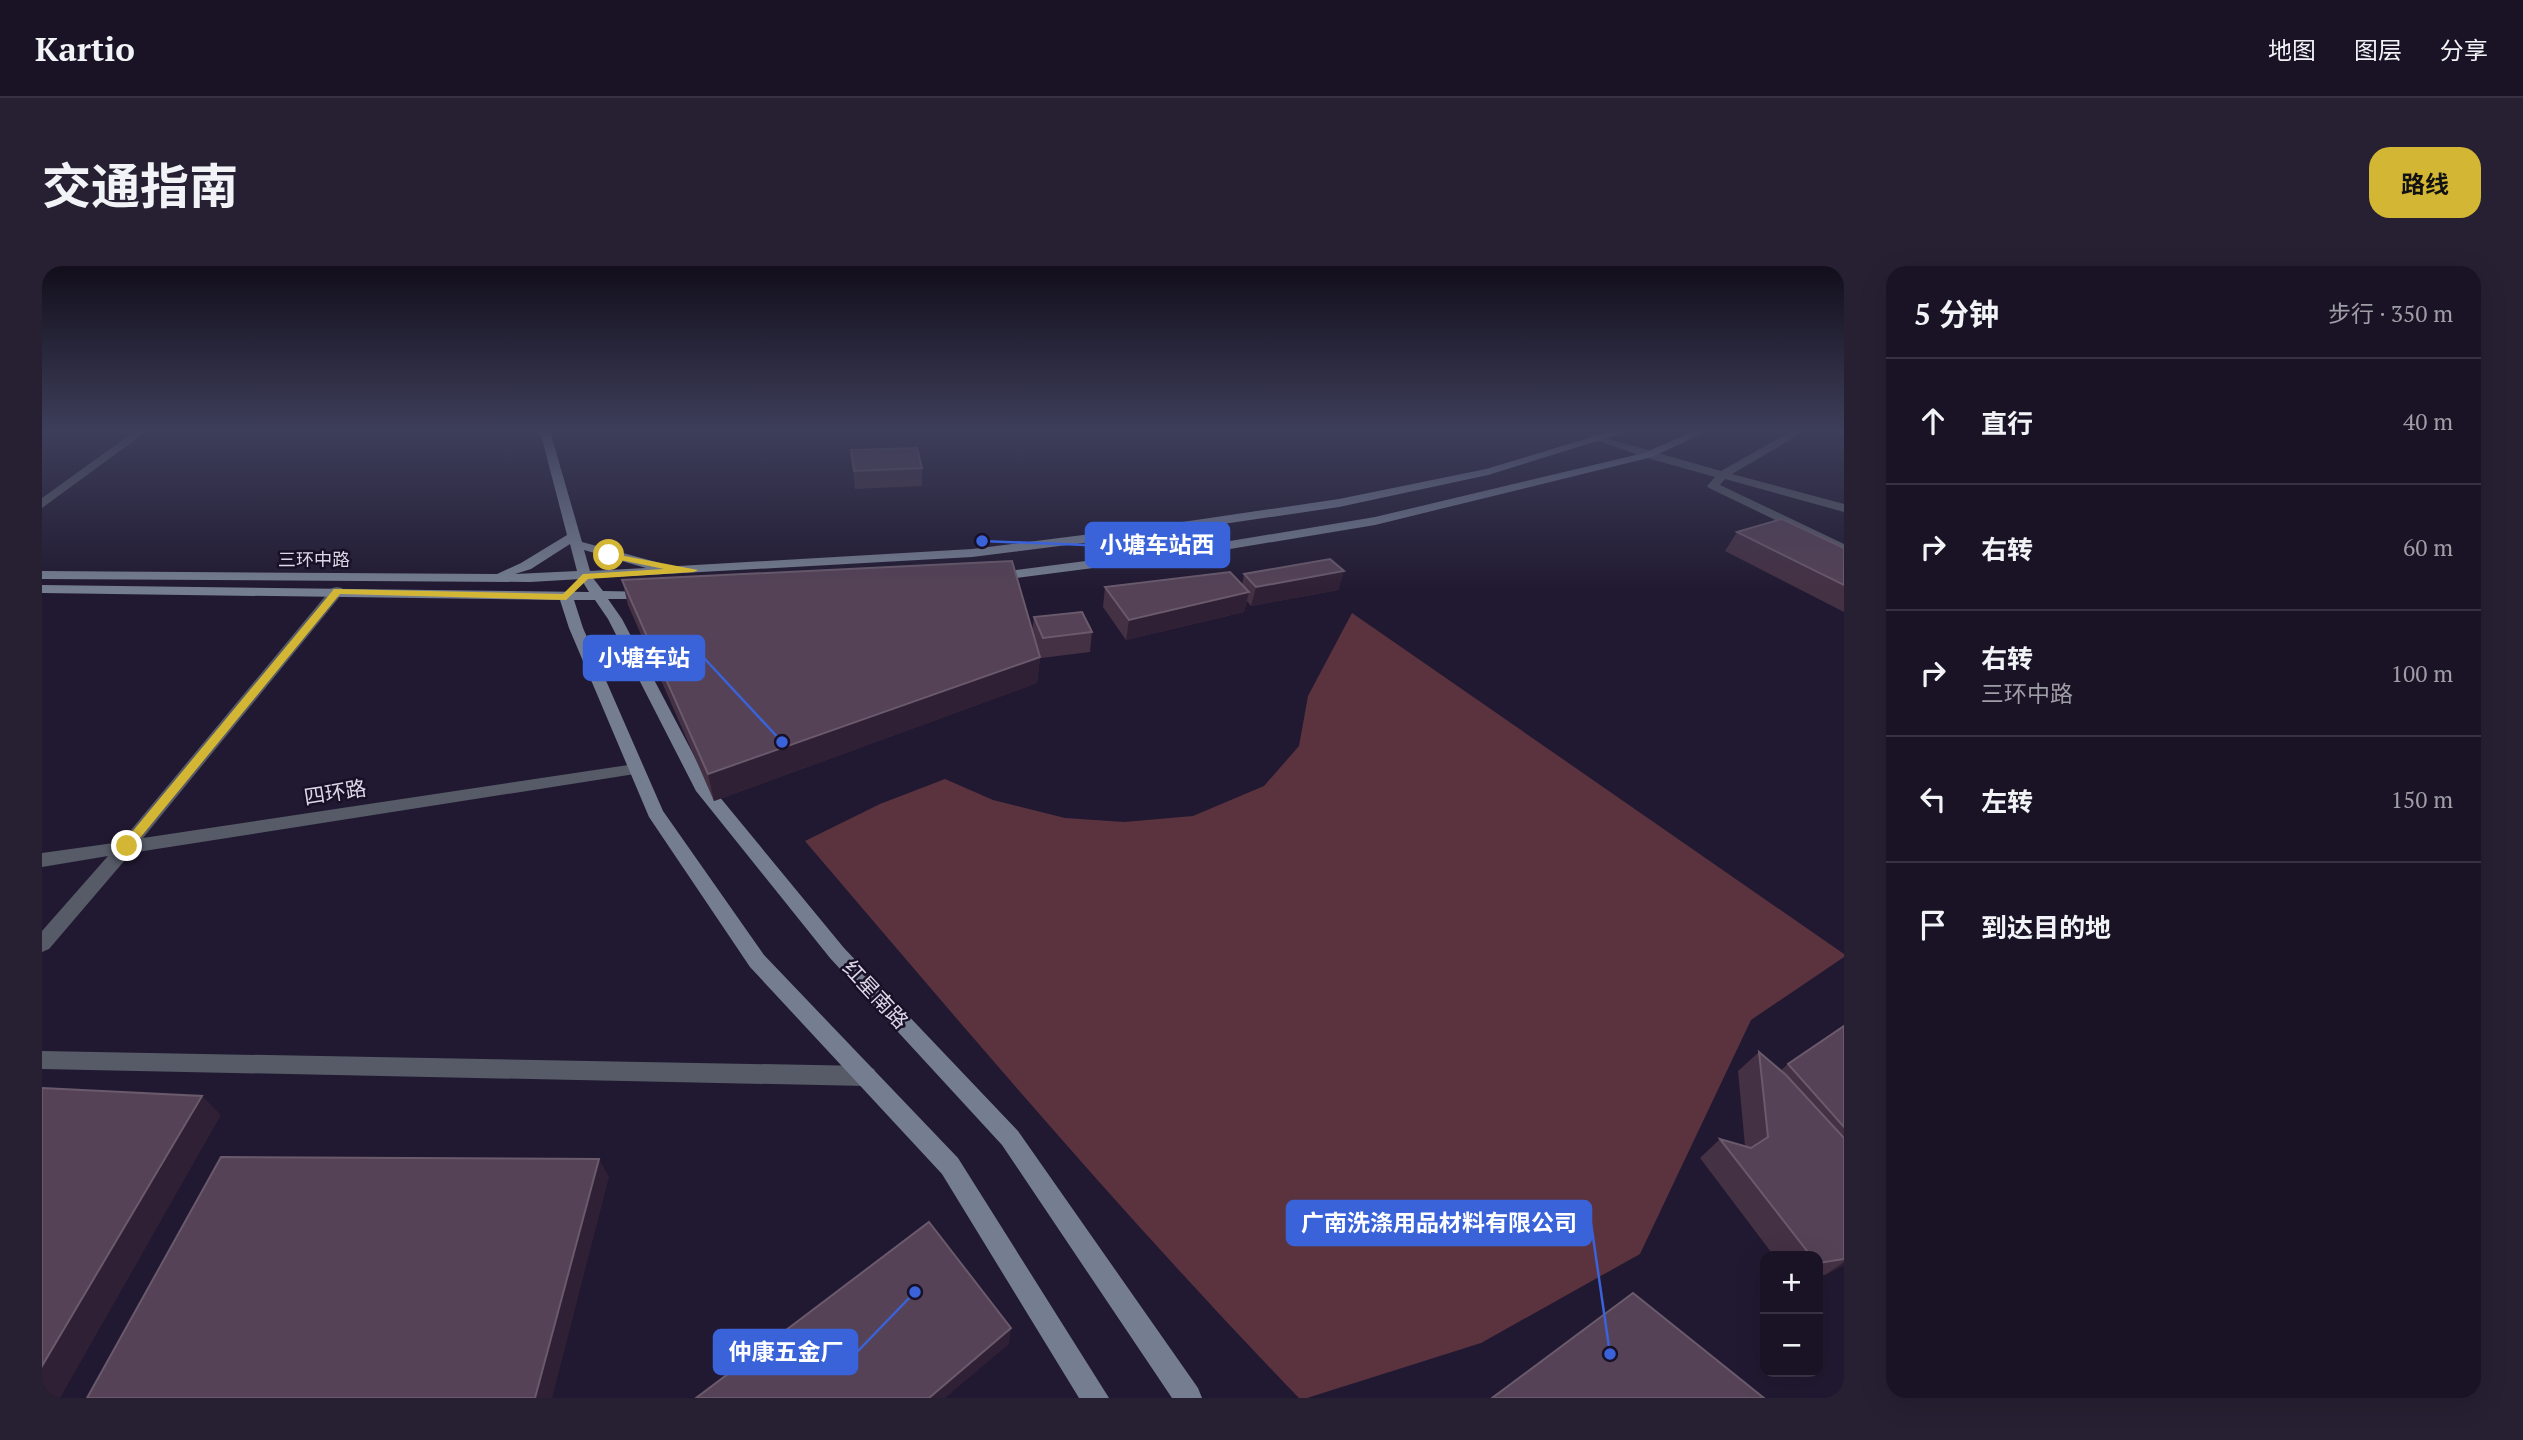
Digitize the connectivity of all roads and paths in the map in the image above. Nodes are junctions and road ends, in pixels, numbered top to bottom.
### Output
1 (69, 484) edge
2 (560, 484) edge
3 (1431, 484) edge
4 (1529, 484) edge
5 (1715, 484) edge
6 (1755, 484) edge
7 (65, 487) junction
8 (42, 488) edge
9 (42, 505) edge
10 (1844, 508) edge
11 (575, 540) junction
12 (1844, 549) edge
13 (694, 570) junction
14 (42, 575) edge
15 (586, 576) junction
16 (488, 578) junction
17 (973, 578) edge
18 (42, 589) edge
19 (337, 591) junction
20 (507, 595) junction
21 (663, 595) edge
22 (600, 596) junction
23 (569, 607) junction
24 (635, 769) junction
25 (127, 846) junction
26 (42, 860) edge
27 (42, 944) edge
28 (42, 1060) edge
29 (866, 1076) junction
30 (1096, 1398) edge
31 (1188, 1398) edge

1 - 7 street
2 - 11 main road, 红星南路
3 - 13 main road
4 - 17 main road
5 - 12 street
6 - 10 street
7 - 8 street
7 - 9 street
11 - 13 main road
11 - 15 main road, 红星南路
11 - 16 main road
13 - 15 main road, 三环中路
14 - 16 main road, 三环中路
15 - 16 main road, 三环中路
15 - 22 main road, 红星南路
15 - 23 main road
18 - 19 main road, 三环中路
19 - 20 main road, 三环中路
19 - 25 street
20 - 23 main road, 三环中路
20 - 23 main road
21 - 22 main road, 三环中路
22 - 23 main road, 三环中路
22 - 31 main road, 红星南路
23 - 24 main road
24 - 25 street, 四环路
24 - 29 main road
25 - 26 street, 四环路
25 - 27 street
28 - 29 street
29 - 30 main road

